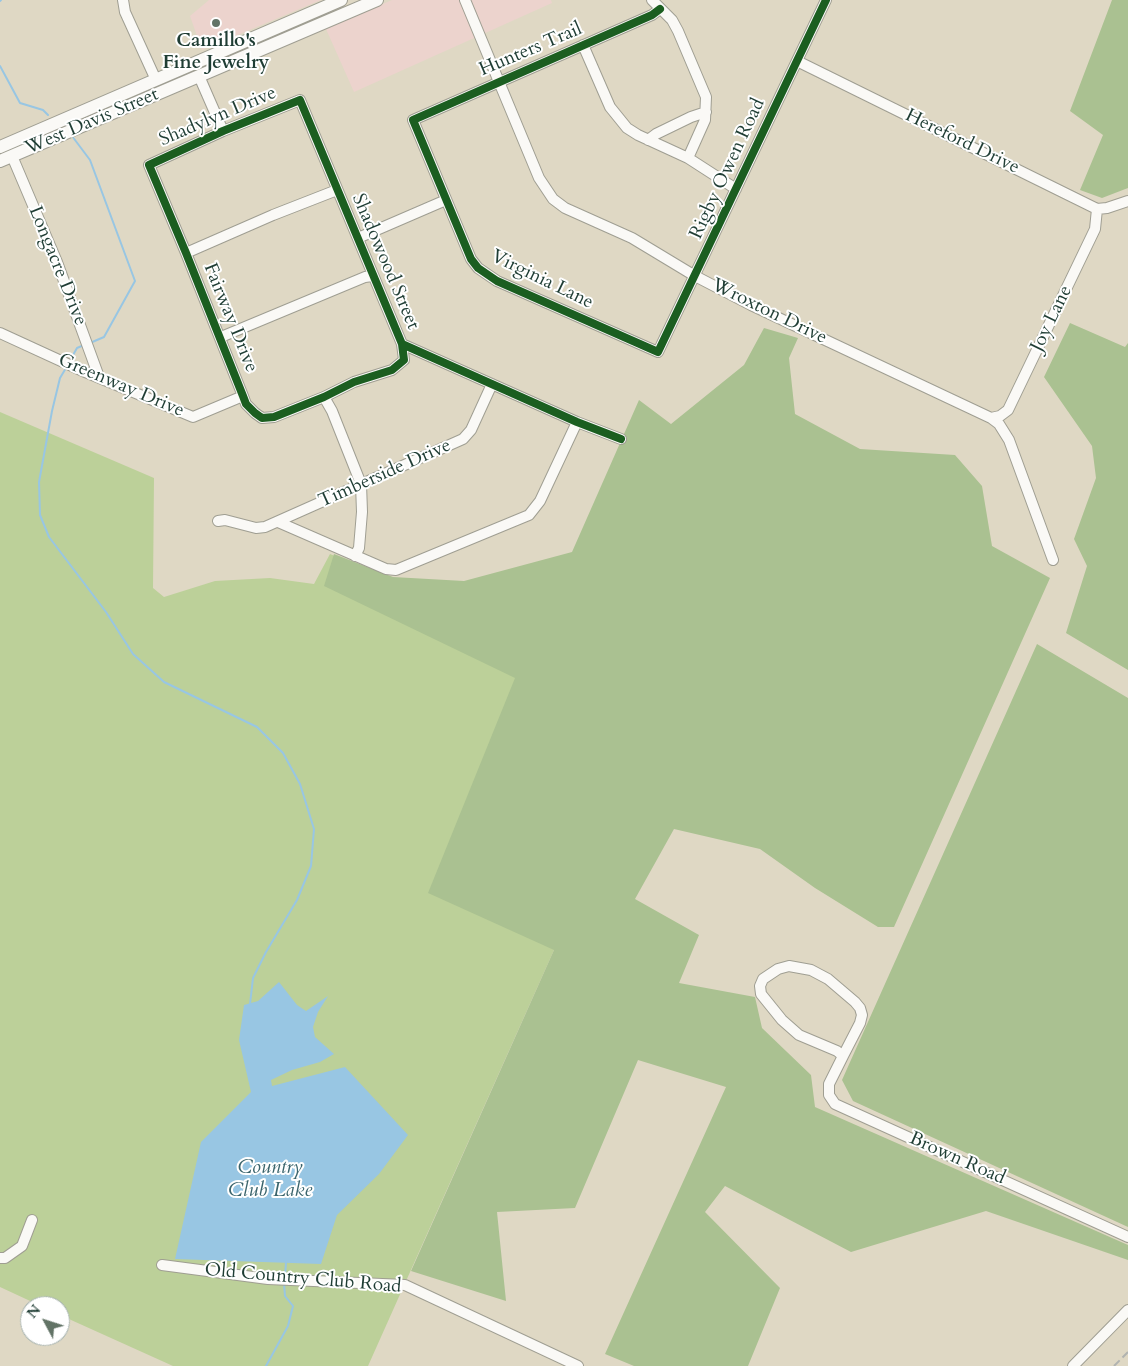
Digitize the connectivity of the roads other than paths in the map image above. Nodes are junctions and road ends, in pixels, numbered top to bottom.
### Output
1 (123, 0) edge
2 (342, 0) edge
3 (377, 0) edge
4 (465, 0) edge
5 (652, 0) edge
6 (826, 0) edge
7 (660, 9) junction
8 (254, 38) junction
9 (283, 39) junction
10 (584, 45) junction
11 (797, 61) junction
12 (199, 76) junction
13 (156, 80) junction
14 (499, 82) junction
15 (300, 100) joint
16 (706, 112) junction
17 (72, 116) junction
18 (98, 119) junction
19 (413, 120) joint
20 (223, 131) junction
21 (648, 140) junction
22 (0, 147) edge
23 (688, 158) junction
24 (6, 159) edge
25 (149, 165) joint
26 (736, 189) junction
27 (337, 190) junction
28 (446, 200) junction
29 (1128, 201) edge
30 (1097, 209) junction
31 (358, 238) junction
32 (186, 253) junction
33 (372, 276) junction
34 (695, 276) junction
35 (0, 333) edge
36 (220, 337) junction
37 (402, 344) junction
38 (658, 352) joint
39 (100, 377) junction
40 (492, 384) junction
41 (243, 396) junction
42 (324, 397) junction
43 (991, 418) junction
44 (577, 422) junction
45 (620, 439) dead end
46 (361, 484) junction
47 (218, 521) dead end
48 (278, 522) junction
49 (356, 556) junction
50 (1053, 560) dead end
51 (843, 1056) junction
52 (32, 1220) dead end
53 (1128, 1237) edge
54 (0, 1258) edge
55 (162, 1265) dead end
56 (1128, 1310) edge
57 (578, 1366) edge
58 (1073, 1366) edge

1 - 13 street
2 - 8 main road, West Davis Street
2 - 9 main road
3 - 9 main road, West Davis Street
4 - 14 street, Wroxton Drive
5 - 7 street
6 - 11 street, Rigby Owen Road
7 - 10 street, Hunters Trail
7 - 16 street
8 - 12 main road
8 - 13 main road, West Davis Street
9 - 12 main road, West Davis Street
10 - 14 street, Hunters Trail
10 - 21 street
11 - 26 street, Rigby Owen Road
11 - 30 street, Hereford Drive
12 - 18 main road, West Davis Street
12 - 20 street
13 - 17 main road, West Davis Street
13 - 18 main road
14 - 19 street, Hunters Trail
14 - 34 street, Wroxton Drive
15 - 20 street, Shadylyn Drive
15 - 27 street, Shadowood Street
16 - 21 street
16 - 23 street
17 - 22 main road, West Davis Street
17 - 24 main road
18 - 24 main road, West Davis Street
19 - 28 street, Virginia Lane
20 - 25 street, Shadylyn Drive
21 - 23 street
23 - 26 street
24 - 39 street, Longacre Drive
25 - 32 street, Fairway Drive
26 - 34 street, Rigby Owen Road
27 - 31 street, Shadowood Street
27 - 32 street
28 - 31 street
28 - 38 street, Virginia Lane
29 - 30 street
30 - 43 street, Joy Lane
31 - 33 street, Shadowood Street
32 - 36 street, Fairway Drive
33 - 36 street
33 - 37 street, Shadowood Street
34 - 38 street, Rigby Owen Road
34 - 43 street, Wroxton Drive
35 - 39 street, Greenway Drive
36 - 41 street, Fairway Drive
37 - 40 street, Shadowood Street
37 - 42 street
39 - 41 street, Greenway Drive
40 - 44 street, Shadowood Street
40 - 46 street, Timberside Drive
41 - 42 street, Fairway Drive
42 - 46 street
43 - 50 street, Wroxton Drive
44 - 45 street, Shadowood Street
44 - 49 street
46 - 48 street, Timberside Drive
46 - 49 street
47 - 48 street, Timberside Drive
48 - 49 street
51 - 51 street, Brown Road
51 - 53 street, Brown Road
52 - 54 street
55 - 57 street, Old Country Club Road
56 - 58 street

